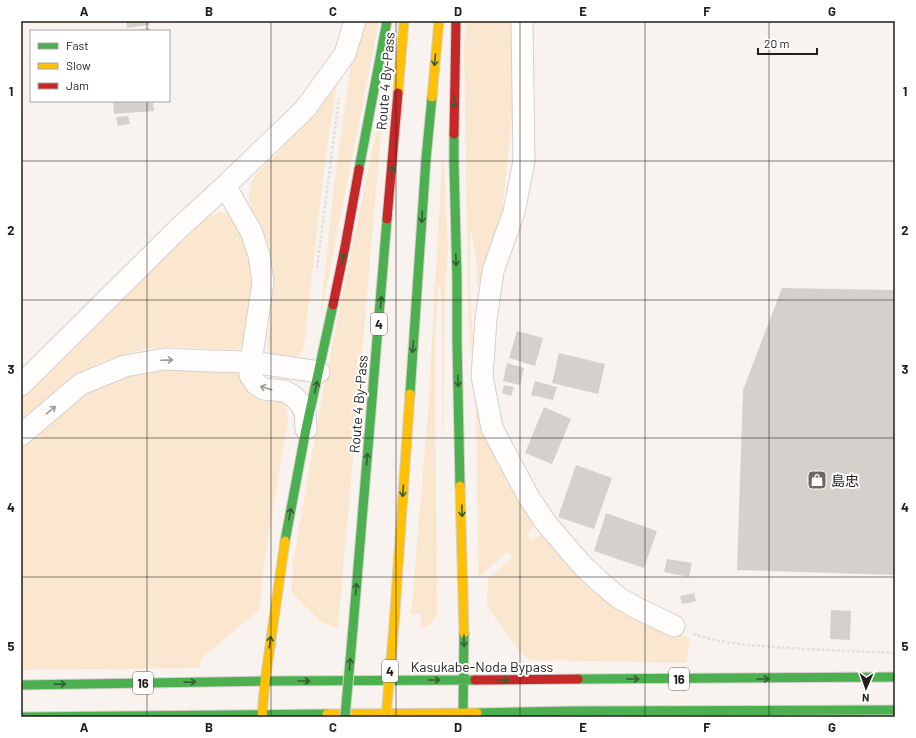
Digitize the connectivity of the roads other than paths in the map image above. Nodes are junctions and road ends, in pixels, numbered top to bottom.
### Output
1 (355, 21) edge
2 (387, 21) edge
3 (404, 21) edge
4 (439, 21) edge
5 (456, 21) edge
6 (522, 21) edge
7 (225, 186) junction
8 (251, 362) junction
9 (319, 372) junction
10 (21, 386) edge
11 (306, 429) junction
12 (21, 435) edge
13 (674, 626) road end
14 (895, 677) edge
15 (464, 680) junction
16 (265, 681) junction
17 (21, 685) edge
18 (895, 710) edge
19 (463, 715) edge
20 (263, 716) edge
21 (21, 717) edge
22 (345, 717) edge
23 (386, 717) edge

1 - 7 street
9 -> 2 highway
22 -> 3 highway, Route 4 By-Pass / 4, bridge
4 -> 23 highway, 4, bridge
5 -> 15 highway
6 - 13 street
7 - 8 street
7 - 10 street
8 - 9 street
11 -> 8 street
12 -> 8 street
11 -> 9 highway
16 -> 11 highway
15 -> 14 highway, Kasukabe-Noda Bypass / 16
16 -> 15 highway, Kasukabe-Noda Bypass / 16
15 - 19 highway
17 -> 16 highway, Kasukabe-Noda Bypass / 16
16 - 20 highway
18 - 19 highway
19 - 20 highway
20 - 21 highway

